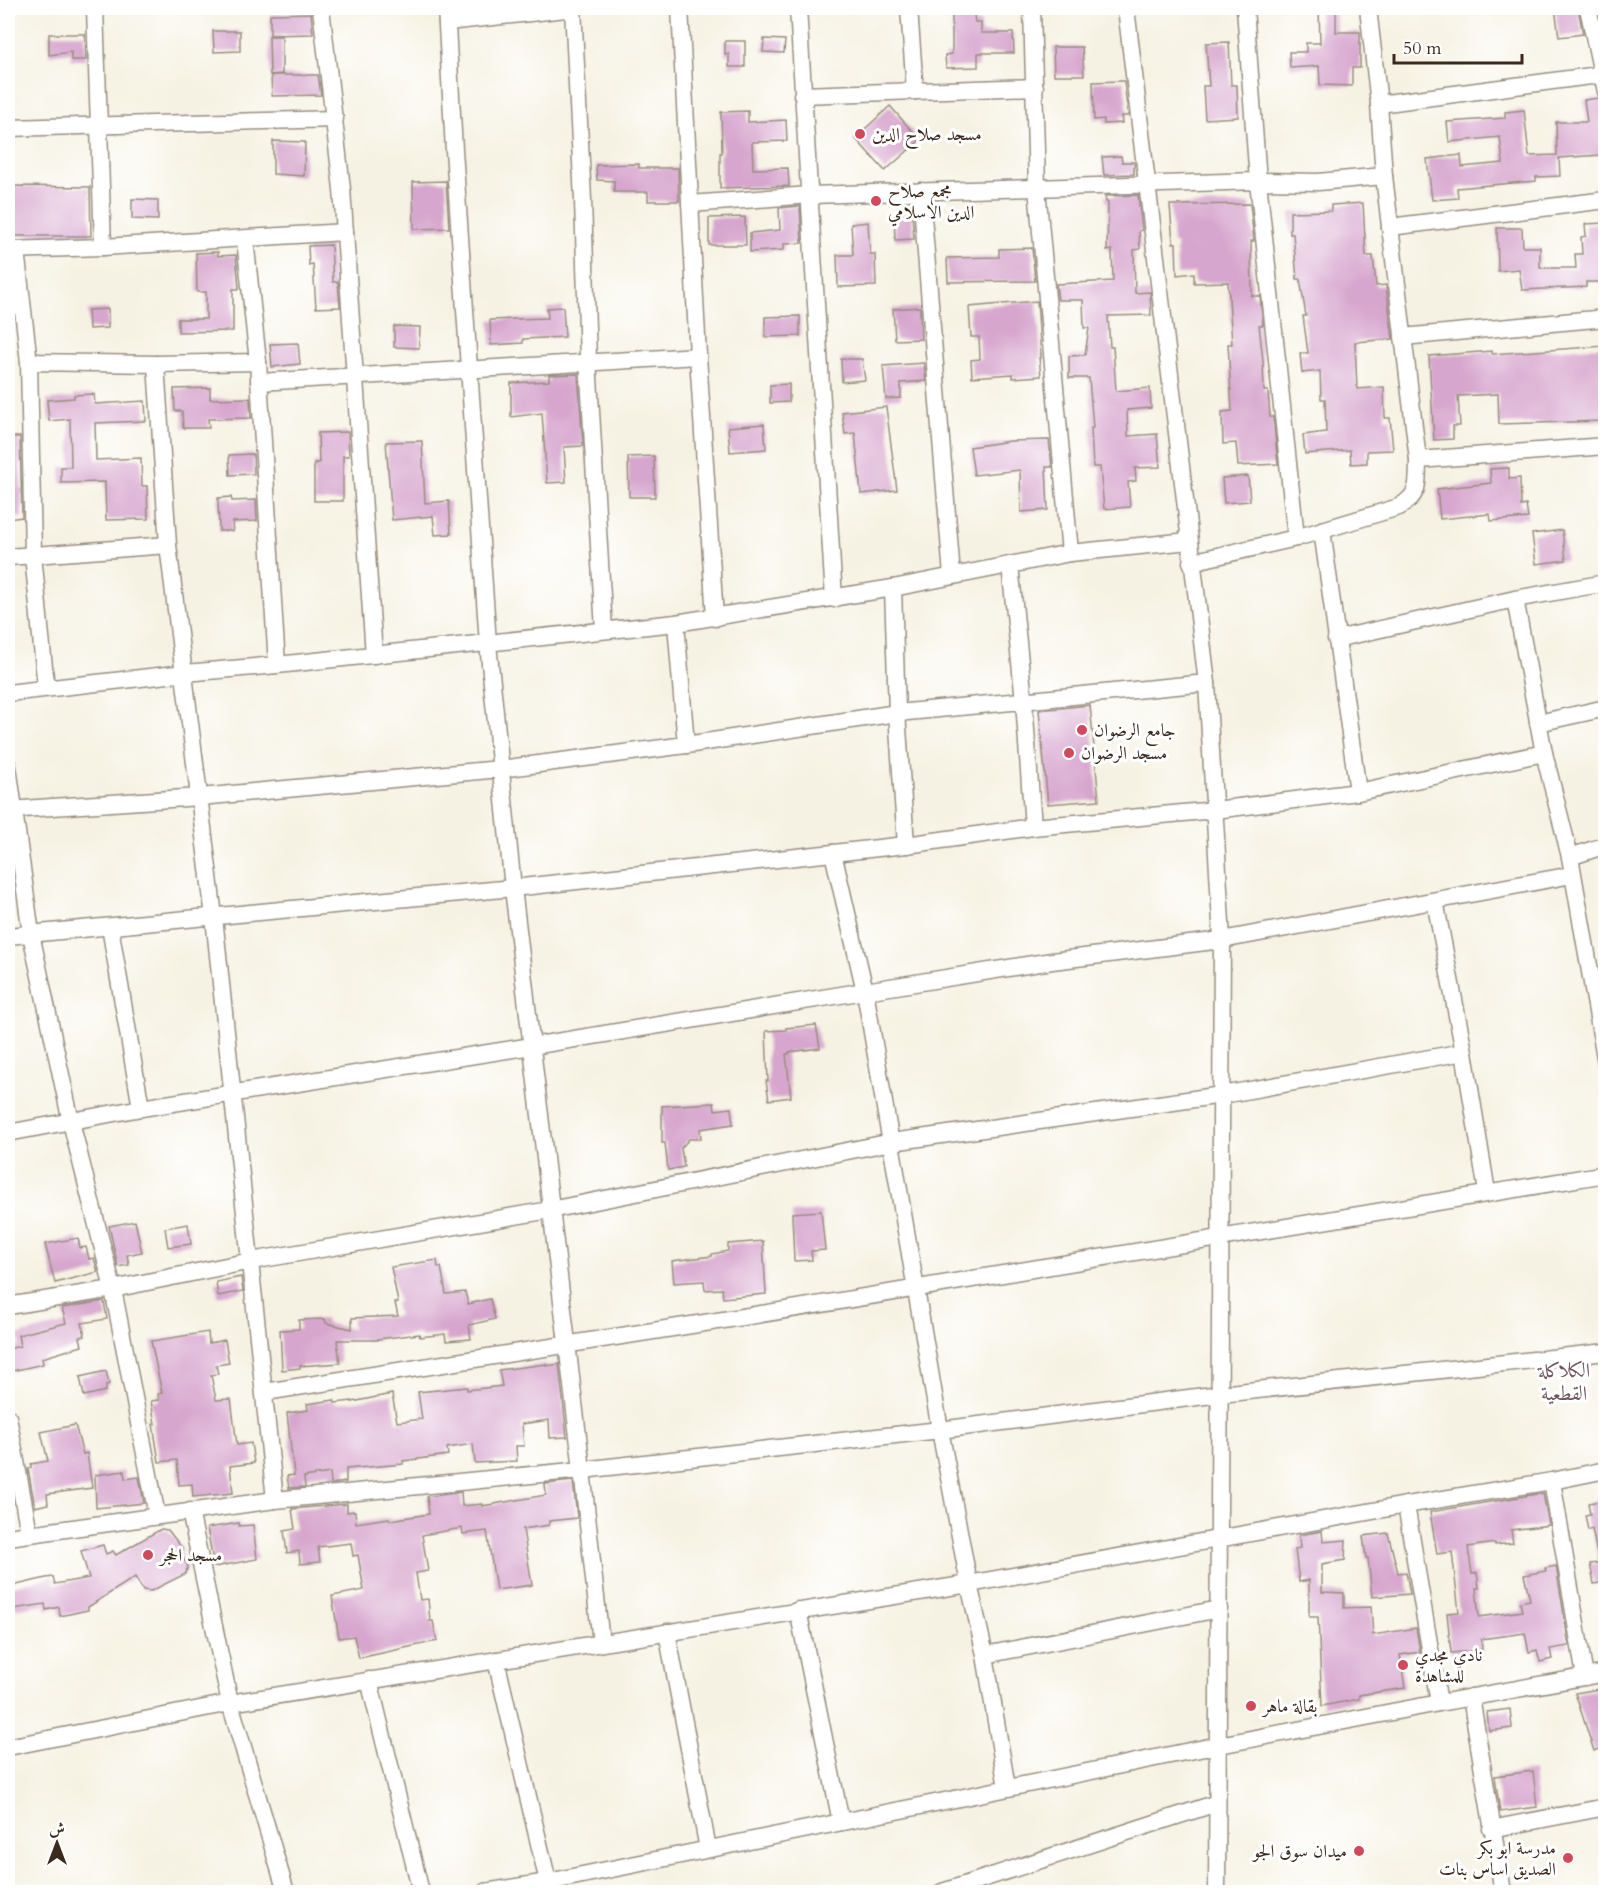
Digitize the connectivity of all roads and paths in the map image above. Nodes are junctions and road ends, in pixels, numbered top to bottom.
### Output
1 (95, 8) edge
2 (321, 8) edge
3 (574, 8) edge
4 (680, 8) edge
5 (798, 8) edge
6 (909, 8) edge
7 (1032, 8) edge
8 (1126, 8) edge
9 (1245, 8) edge
10 (1368, 8) edge
11 (1588, 8) edge
12 (447, 15) edge
13 (1604, 74) edge
14 (1035, 87) junction
15 (915, 91) junction
16 (1605, 92) edge
17 (802, 95) junction
18 (1379, 104) junction
19 (335, 119) junction
20 (98, 127) junction
21 (8, 128) edge
22 (1384, 176) junction
23 (1258, 181) junction
24 (1146, 184) junction
25 (1037, 188) junction
26 (921, 191) junction
27 (810, 195) junction
28 (1605, 200) edge
29 (690, 204) junction
30 (1390, 227) junction
31 (345, 232) junction
32 (245, 239) junction
33 (102, 247) junction
34 (12, 250) edge
35 (1605, 318) edge
36 (1403, 337) junction
37 (698, 356) junction
38 (588, 361) junction
39 (29, 362) junction
40 (258, 362) junction
41 (156, 364) junction
42 (469, 369) junction
43 (356, 376) junction
44 (259, 382) junction
45 (1605, 446) edge
46 (1418, 460) junction
47 (1322, 530) junction
48 (1296, 538) junction
49 (1189, 541) junction
50 (168, 545) junction
51 (1070, 553) junction
52 (33, 555) junction
53 (8, 557) edge
54 (1191, 562) junction
55 (1010, 565) junction
56 (952, 576) junction
57 (1605, 583) edge
58 (893, 588) junction
59 (834, 599) junction
60 (1515, 599) junction
61 (715, 618) junction
62 (676, 623) junction
63 (604, 630) junction
64 (1336, 639) junction
65 (488, 644) junction
66 (374, 655) junction
67 (277, 665) junction
68 (185, 673) junction
69 (1207, 683) junction
70 (46, 688) junction
71 (8, 693) edge
72 (1024, 701) junction
73 (1605, 708) edge
74 (897, 713) junction
75 (1538, 723) junction
76 (686, 745) junction
77 (1544, 753) junction
78 (8, 766) edge
79 (500, 769) junction
80 (1358, 792) junction
81 (200, 797) junction
82 (10, 810) edge
83 (1215, 810) junction
84 (1033, 827) junction
85 (906, 845) junction
86 (1605, 845) edge
87 (833, 853) junction
88 (1570, 857) junction
89 (1572, 875) junction
90 (513, 888) junction
91 (1435, 901) junction
92 (214, 917) junction
93 (110, 927) junction
94 (31, 934) junction
95 (8, 936) edge
96 (1222, 940) junction
97 (865, 991) junction
98 (1600, 1006) edge
99 (532, 1046) junction
100 (1464, 1052) junction
101 (1605, 1064) edge
102 (232, 1095) junction
103 (1222, 1095) junction
104 (141, 1108) junction
105 (71, 1122) junction
106 (8, 1133) edge
107 (892, 1142) junction
108 (1605, 1174) edge
109 (1487, 1192) junction
110 (550, 1210) junction
111 (1221, 1238) junction
112 (251, 1261) junction
113 (916, 1288) junction
114 (113, 1289) junction
115 (8, 1306) edge
116 (566, 1344) junction
117 (1605, 1352) edge
118 (265, 1392) junction
119 (1220, 1394) junction
120 (8, 1417) edge
121 (940, 1430) junction
122 (582, 1470) junction
123 (1605, 1470) edge
124 (1552, 1481) junction
125 (275, 1500) junction
126 (1406, 1504) junction
127 (190, 1511) junction
128 (157, 1516) junction
129 (29, 1533) junction
130 (8, 1536) edge
131 (1220, 1538) junction
132 (969, 1584) junction
133 (1219, 1609) junction
134 (798, 1610) junction
135 (666, 1632) junction
136 (601, 1643) junction
137 (985, 1655) junction
138 (496, 1660) junction
139 (1605, 1673) edge
140 (1585, 1677) junction
141 (369, 1680) junction
142 (1471, 1697) junction
143 (230, 1703) junction
144 (1439, 1703) junction
145 (1219, 1745) junction
146 (8, 1747) edge
147 (1007, 1788) junction
148 (1216, 1803) junction
149 (1605, 1807) edge
150 (842, 1822) junction
151 (1491, 1829) junction
152 (708, 1849) junction
153 (548, 1882) junction
154 (286, 1893) edge
155 (421, 1893) edge
156 (484, 1893) edge
157 (942, 1893) edge
158 (1217, 1893) edge
159 (1503, 1893) edge

1 - 20 street
2 - 19 street
3 - 12 street
3 - 38 street
4 - 29 street
5 - 17 street
6 - 15 street
7 - 14 street
8 - 24 street
9 - 23 street
10 - 18 street
11 - 13 street
12 - 42 street
13 - 16 street
13 - 18 street
14 - 15 street
14 - 25 street
15 - 17 street
17 - 27 street
18 - 22 street
19 - 20 street
19 - 31 street
20 - 21 street
20 - 33 street
22 - 23 street
22 - 30 street
23 - 24 street
23 - 48 street
24 - 25 street
24 - 49 street
25 - 26 street
25 - 51 street
26 - 27 street
26 - 56 street
27 - 29 street
27 - 59 street
28 - 30 street
29 - 37 street
30 - 36 street
31 - 32 street
31 - 43 street
32 - 33 street
32 - 40 street
33 - 34 street
34 - 39 street
35 - 36 street
36 - 46 street
37 - 38 street
37 - 61 street
38 - 42 street
38 - 63 street
39 - 41 street
39 - 52 street
40 - 41 street
40 - 44 street
41 - 50 street
42 - 43 street
42 - 65 street
43 - 44 street
43 - 66 street
44 - 67 street
45 - 46 street
46 - 47 street
47 - 48 street
47 - 64 street
48 - 54 street
49 - 51 street
49 - 54 street
50 - 52 street
50 - 68 street
51 - 55 street
52 - 53 street
52 - 70 street
54 - 69 street
55 - 56 street
55 - 72 street
56 - 58 street
57 - 60 street
58 - 59 street
58 - 74 street
59 - 61 street
60 - 64 street
60 - 75 street
61 - 62 street
62 - 63 street
62 - 76 street
63 - 65 street
64 - 80 street
65 - 66 street
65 - 79 street
66 - 67 street
67 - 68 street
68 - 70 street
68 - 81 street
69 - 72 street
69 - 83 street
70 - 71 street
72 - 74 street
72 - 84 street
73 - 75 street
74 - 76 street
74 - 85 street
75 - 77 street
76 - 79 street
77 - 80 street
77 - 88 street
78 - 82 street
79 - 81 street
79 - 90 street
80 - 83 street
81 - 82 street
81 - 92 street
82 - 94 street
83 - 84 street
83 - 96 street
84 - 85 street
85 - 87 street
86 - 88 street
87 - 90 street
87 - 97 street
88 - 89 street
89 - 91 street
89 - 98 street
90 - 92 street
90 - 99 street
91 - 96 street
91 - 100 street
92 - 93 street
92 - 102 street
93 - 94 street
93 - 104 street
94 - 95 street
94 - 105 street
96 - 97 street
96 - 103 street
97 - 99 street
97 - 107 street
98 - 101 street
99 - 102 street
99 - 110 street
100 - 103 street
100 - 109 street
102 - 104 street
102 - 112 street
103 - 107 street
103 - 111 street
104 - 105 street
105 - 106 street
105 - 114 street
107 - 110 street
107 - 113 street
108 - 109 street
109 - 111 street
110 - 112 street
110 - 116 street
111 - 113 street
111 - 119 street
112 - 114 street
112 - 118 street
113 - 116 street
113 - 121 street
114 - 115 street
114 - 128 street
116 - 118 street
116 - 122 street
117 - 119 street
118 - 125 street
119 - 121 street
119 - 131 street
120 - 129 street
121 - 122 street
121 - 132 street
122 - 125 street
122 - 136 street
123 - 124 street
124 - 126 street
124 - 140 street
125 - 127 street
126 - 131 street
126 - 144 street
127 - 128 street
127 - 143 street
128 - 129 street
129 - 130 street
131 - 132 street
131 - 133 street
132 - 134 street
132 - 137 street
133 - 137 street
133 - 145 street
134 - 135 street
134 - 150 street
135 - 136 street
135 - 152 street
136 - 138 street
137 - 147 street
138 - 141 street
138 - 153 street
139 - 140 street
140 - 142 street
141 - 143 street
141 - 155 street
142 - 144 street
142 - 151 street
143 - 146 street
143 - 154 street
144 - 145 street
145 - 147 street
145 - 148 street
147 - 150 street
148 - 157 street
148 - 158 street
149 - 151 street
150 - 152 street
151 - 159 street
152 - 153 street
153 - 156 street

